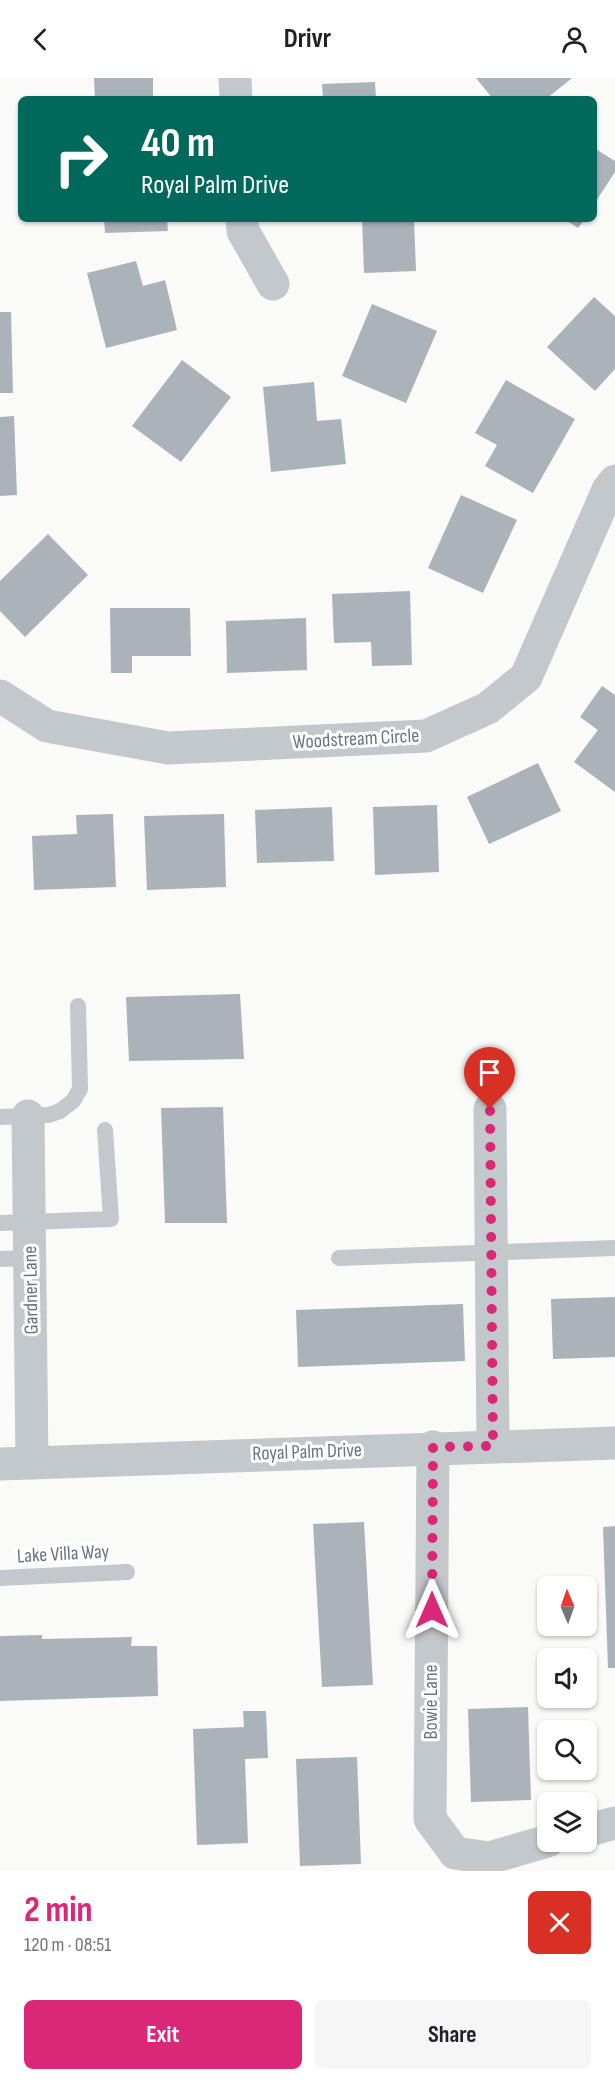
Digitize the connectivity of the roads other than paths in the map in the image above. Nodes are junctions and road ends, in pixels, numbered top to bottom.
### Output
1 (235, 78) edge
2 (236, 96) edge
3 (242, 222) edge
4 (273, 284) dead end
5 (615, 481) edge
6 (0, 696) edge
7 (78, 1006) dead end
8 (490, 1109) dead end
9 (14, 1116) edge
10 (105, 1130) dead end
11 (15, 1223) edge
12 (615, 1248) edge
13 (491, 1252) junction
14 (339, 1258) dead end
15 (15, 1259) edge
16 (615, 1443) edge
17 (493, 1446) junction
18 (433, 1447) junction
19 (32, 1463) junction
20 (0, 1464) edge
21 (127, 1572) dead end
22 (0, 1578) edge
23 (615, 1823) edge
24 (597, 1828) edge
25 (537, 1845) edge
26 (452, 1862) edge

1 - 2 street
3 - 4 street
5 - 6 street, Woodstream Circle
7 - 9 lane
8 - 13 street
9 - 11 street, Gardner Lane
10 - 11 lane
11 - 15 street, Gardner Lane
12 - 13 lane
13 - 14 lane
13 - 17 street
15 - 19 street, Gardner Lane
16 - 17 street, Royal Palm Drive
17 - 18 street, Royal Palm Drive
18 - 19 street, Royal Palm Drive
18 - 26 street, Bowie Lane
19 - 20 street, Royal Palm Drive
21 - 22 lane, Lake Villa Way
23 - 24 street
25 - 26 street, Bowie Lane

